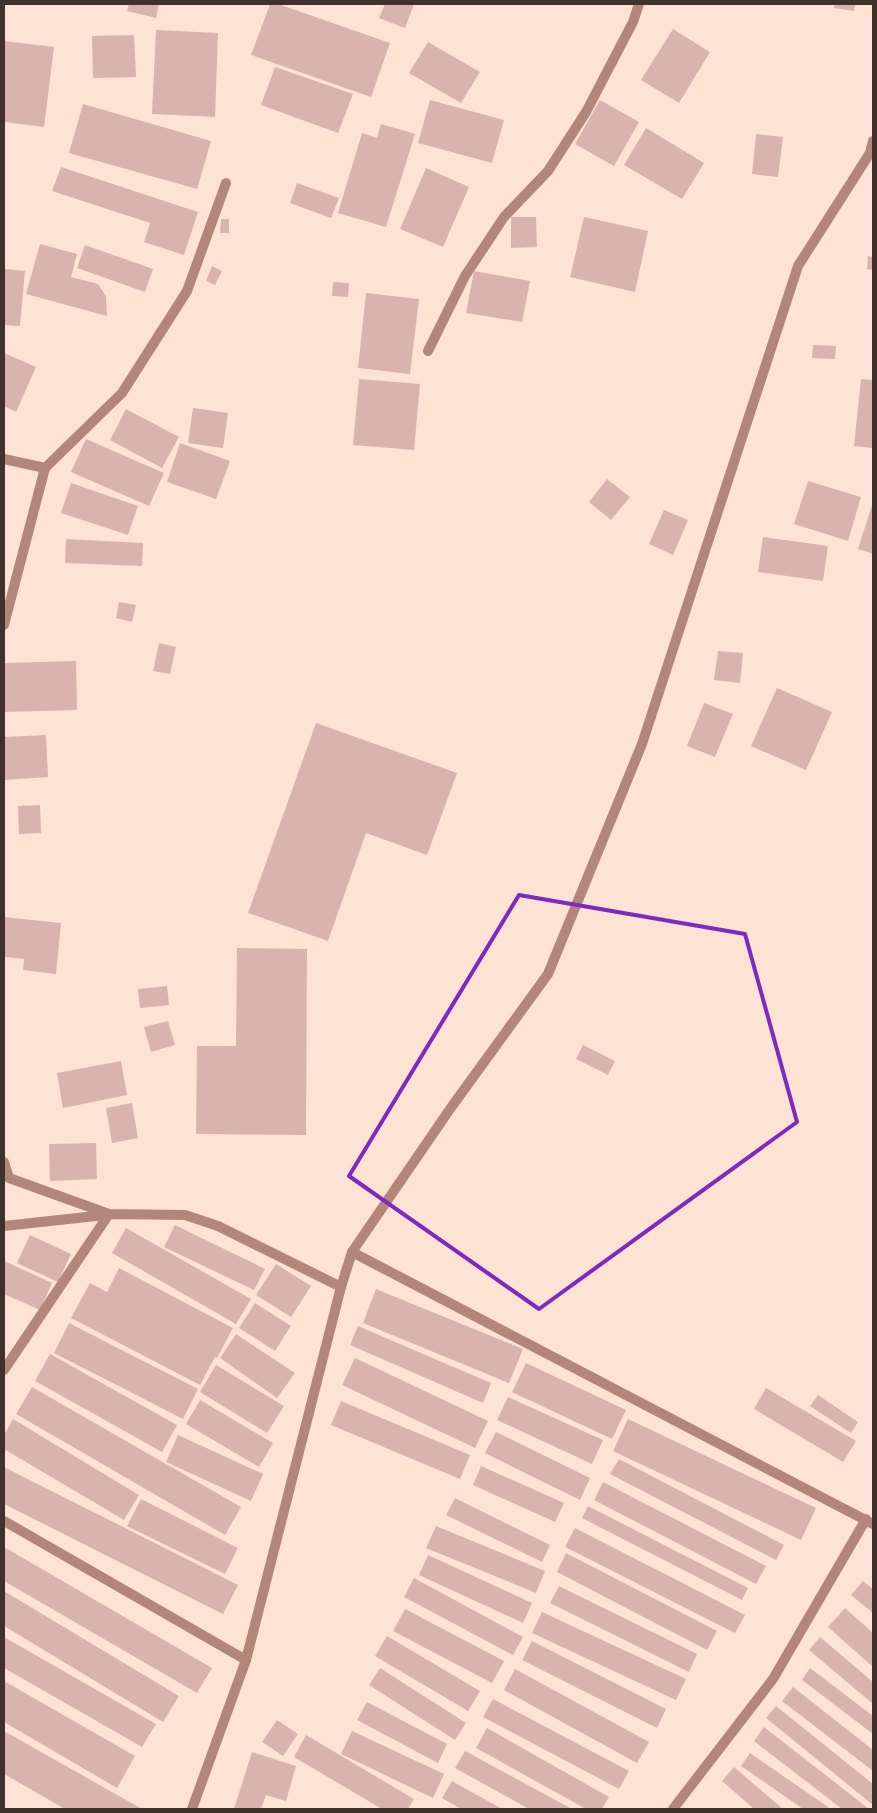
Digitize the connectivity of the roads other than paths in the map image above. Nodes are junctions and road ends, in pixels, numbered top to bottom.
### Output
1 (639, 4) edge
2 (873, 141) edge
3 (226, 184) dead end
4 (428, 351) dead end
5 (4, 459) edge
6 (45, 468) junction
7 (4, 625) edge
8 (4, 1162) edge
9 (109, 1214) junction
10 (4, 1226) edge
11 (352, 1252) junction
12 (341, 1287) junction
13 (4, 1370) edge
14 (4, 1521) edge
15 (870, 1522) edge
16 (246, 1660) junction
17 (192, 1809) edge
18 (673, 1809) edge

1 - 4 street
2 - 11 street
3 - 6 street
5 - 6 street
6 - 7 street
8 - 9 street
9 - 10 street
9 - 12 street
9 - 13 street
11 - 12 street
11 - 15 street
12 - 16 street
14 - 16 street
15 - 18 street
16 - 17 street

